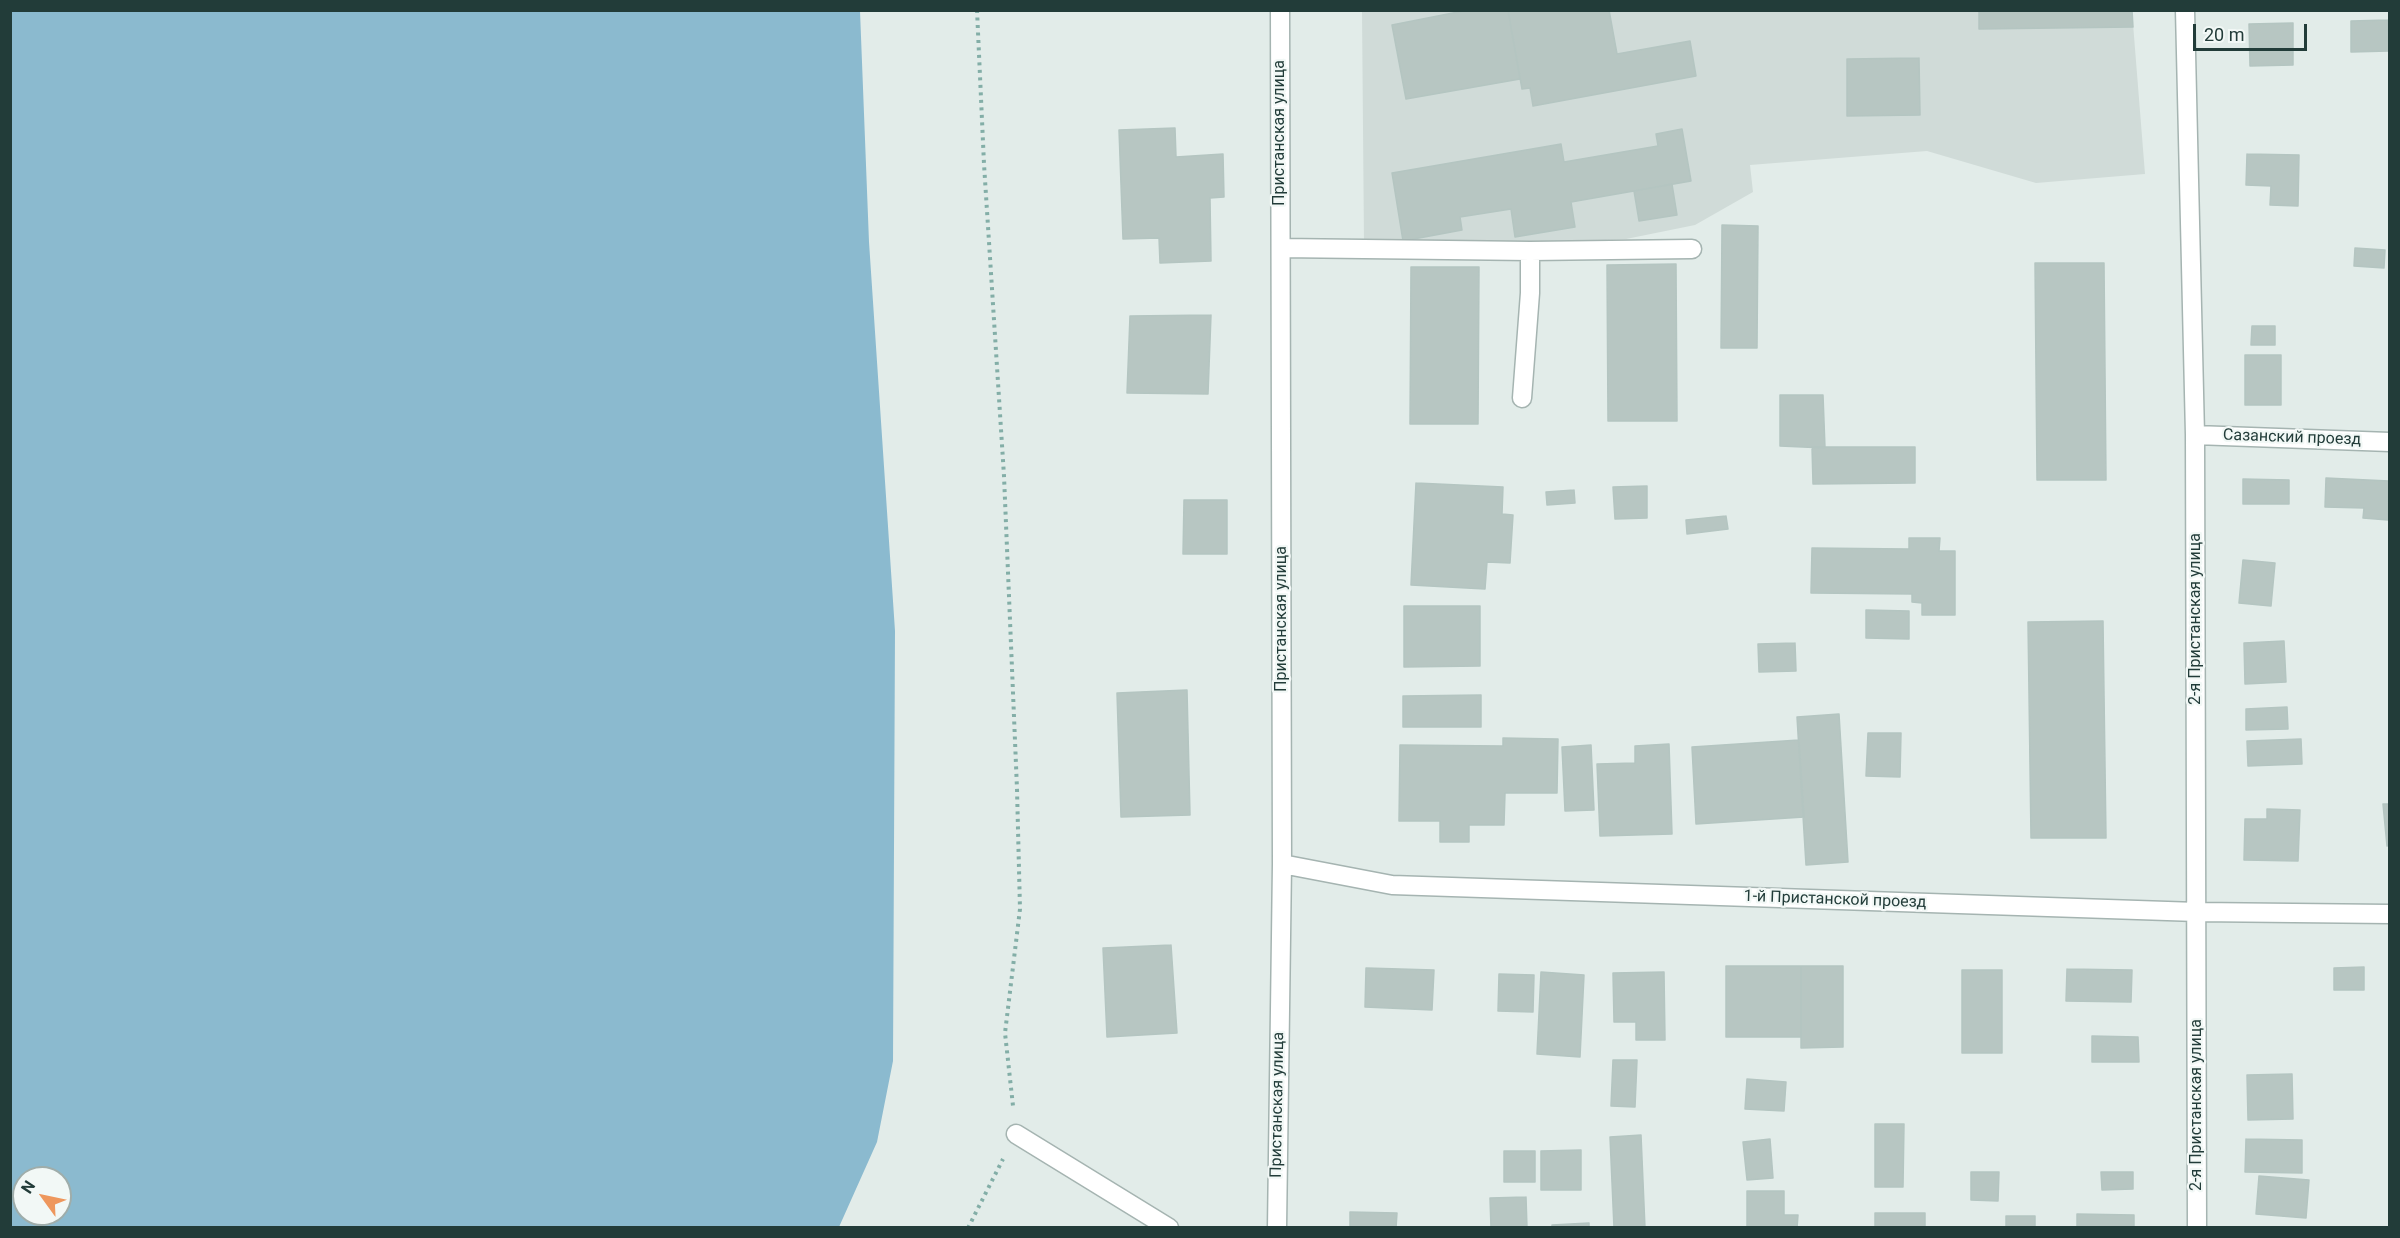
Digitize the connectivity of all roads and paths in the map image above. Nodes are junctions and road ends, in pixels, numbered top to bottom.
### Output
1 (977, 10) edge
2 (1280, 10) edge
3 (2185, 10) edge
4 (1281, 248) junction
5 (1692, 249) dead end
6 (1530, 251) junction
7 (1522, 398) dead end
8 (2195, 435) junction
9 (2390, 442) edge
10 (1282, 864) junction
11 (2197, 912) junction
12 (2390, 914) edge
13 (1016, 1134) junction
14 (968, 1227) edge
15 (1168, 1227) edge
16 (1277, 1227) edge
17 (2197, 1227) edge

1 - 13 path
2 - 4 street, Пристанская улица
3 - 8 street, 2-я Пристанская улица
4 - 6 street
4 - 10 street, Пристанская улица
5 - 6 street
6 - 7 street
8 - 9 street, Сазанский проезд
8 - 11 street, 2-я Пристанская улица
10 - 11 street, 1-й Пристанской проезд
10 - 16 street, Пристанская улица
11 - 12 street, 1-й Пристанской проезд
11 - 17 street, 2-я Пристанская улица
13 - 14 path
13 - 15 street

